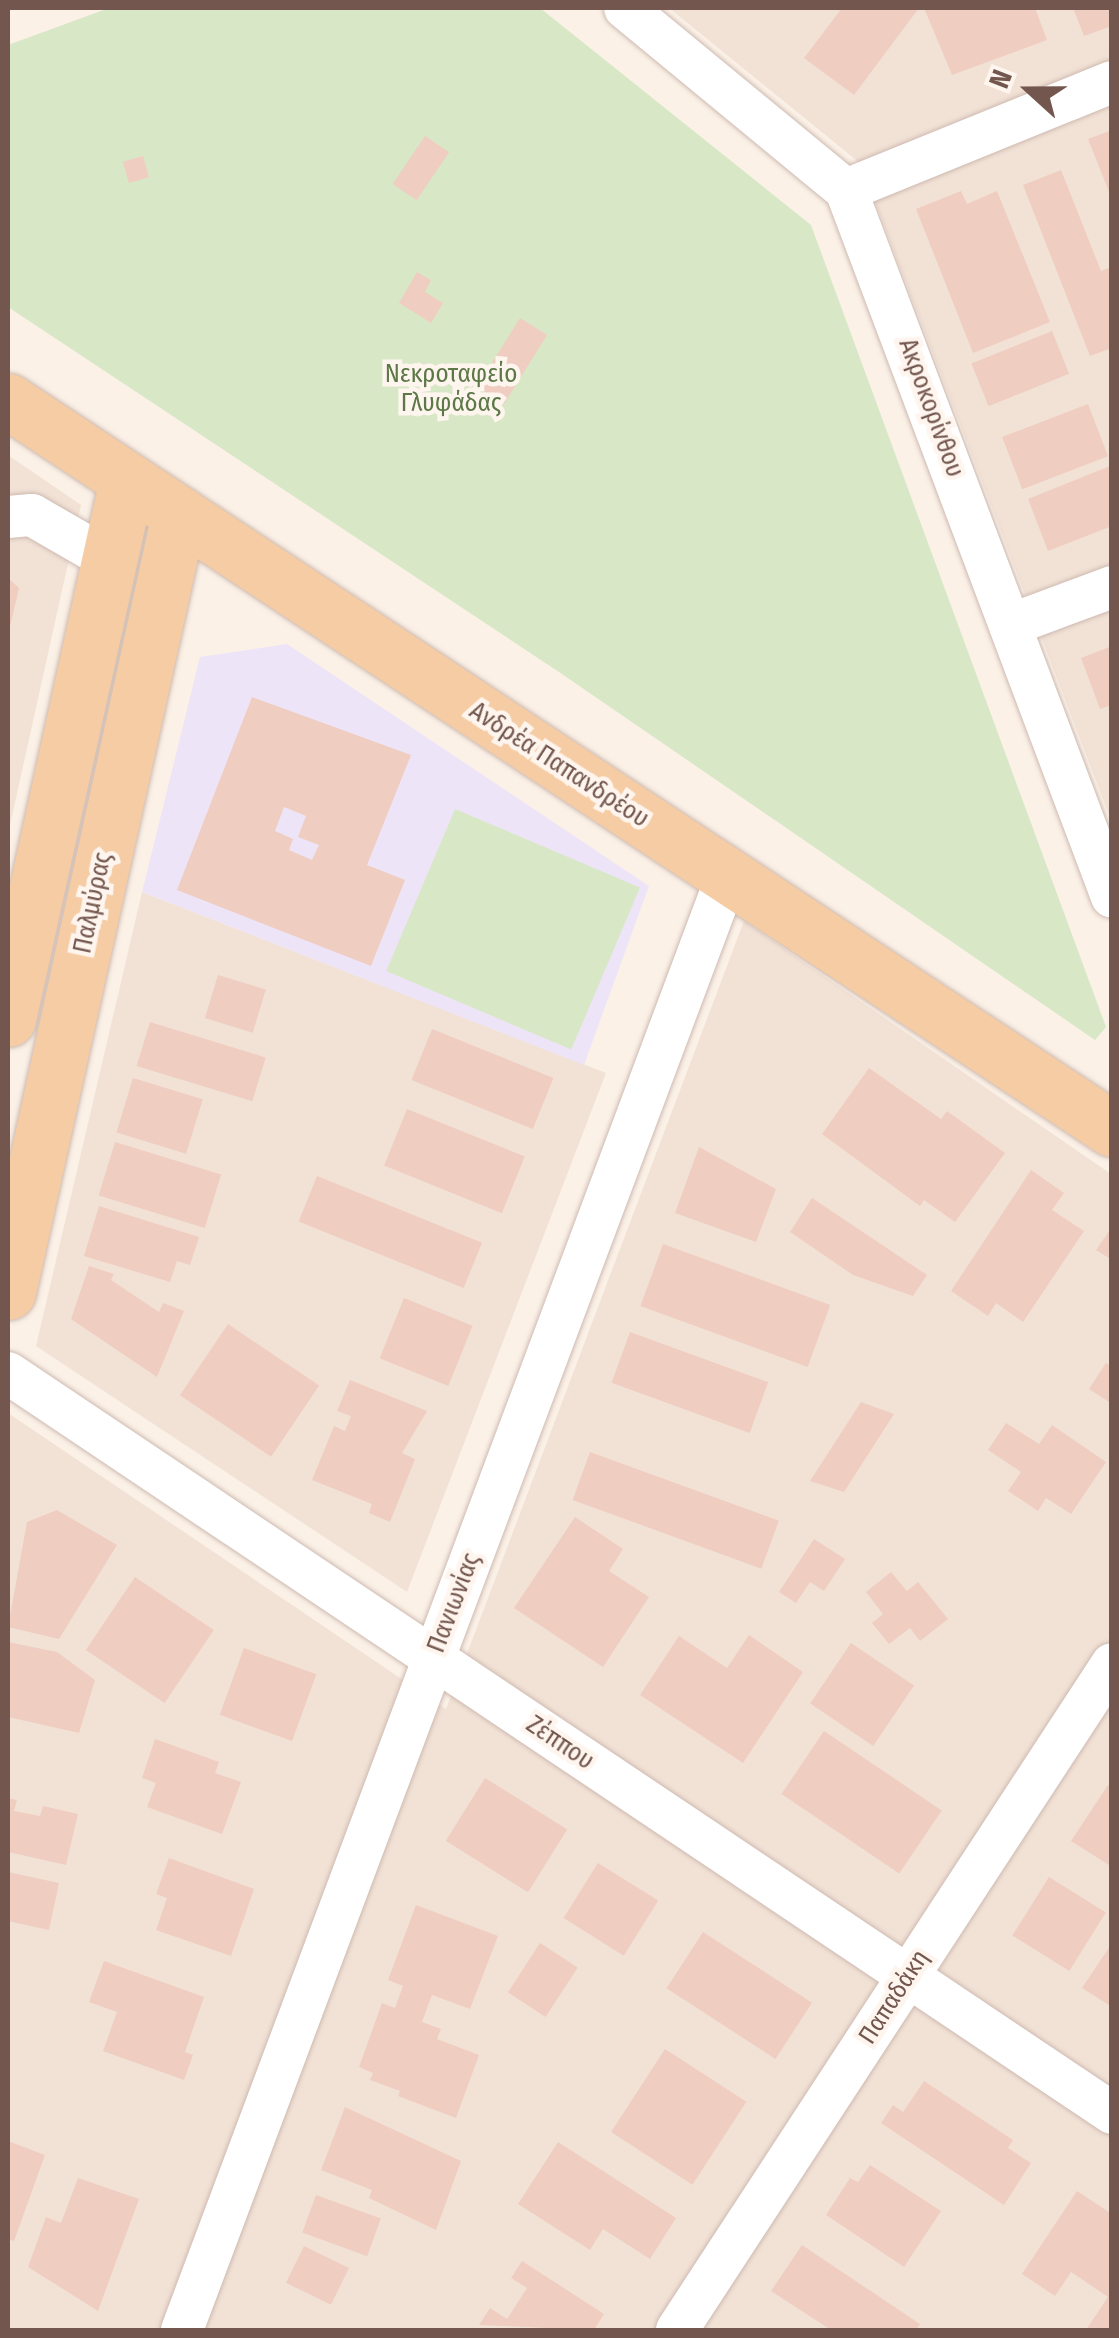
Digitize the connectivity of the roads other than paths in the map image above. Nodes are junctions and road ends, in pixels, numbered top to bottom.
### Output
1 (625, 8) edge
2 (1112, 82) edge
3 (846, 190) junction
4 (8, 401) edge
5 (127, 480) junction
6 (179, 514) junction
7 (8, 517) edge
8 (110, 560) junction
9 (1112, 587) edge
10 (1010, 625) junction
11 (728, 876) junction
12 (1112, 897) edge
13 (8, 1019) edge
14 (1112, 1129) edge
15 (8, 1292) edge
16 (8, 1373) edge
17 (434, 1658) junction
18 (1112, 1664) edge
19 (908, 1976) junction
20 (1112, 2113) edge
21 (182, 2330) edge
22 (677, 2330) edge

1 - 3 street, Ακροκορίνθου
2 - 3 street
3 - 10 street, Ακροκορίνθου
4 - 5 main road, Ανδρέα Παπανδρέου
5 - 6 main road, Ανδρέα Παπανδρέου
5 - 8 main road
6 - 11 main road, Ανδρέα Παπανδρέου
6 - 15 main road, Παλμύρας
7 - 8 street
8 - 13 main road
9 - 10 street
10 - 12 street, Ακροκορίνθου
11 - 14 main road, Ανδρέα Παπανδρέου
11 - 17 street, Πανιωνίας
16 - 17 street, Ζέππου
17 - 19 street, Ζέππου
17 - 21 street, Πανιωνίας
18 - 19 street, Παπαδάκη
19 - 20 street, Ζέππου
19 - 22 street, Παπαδάκη

